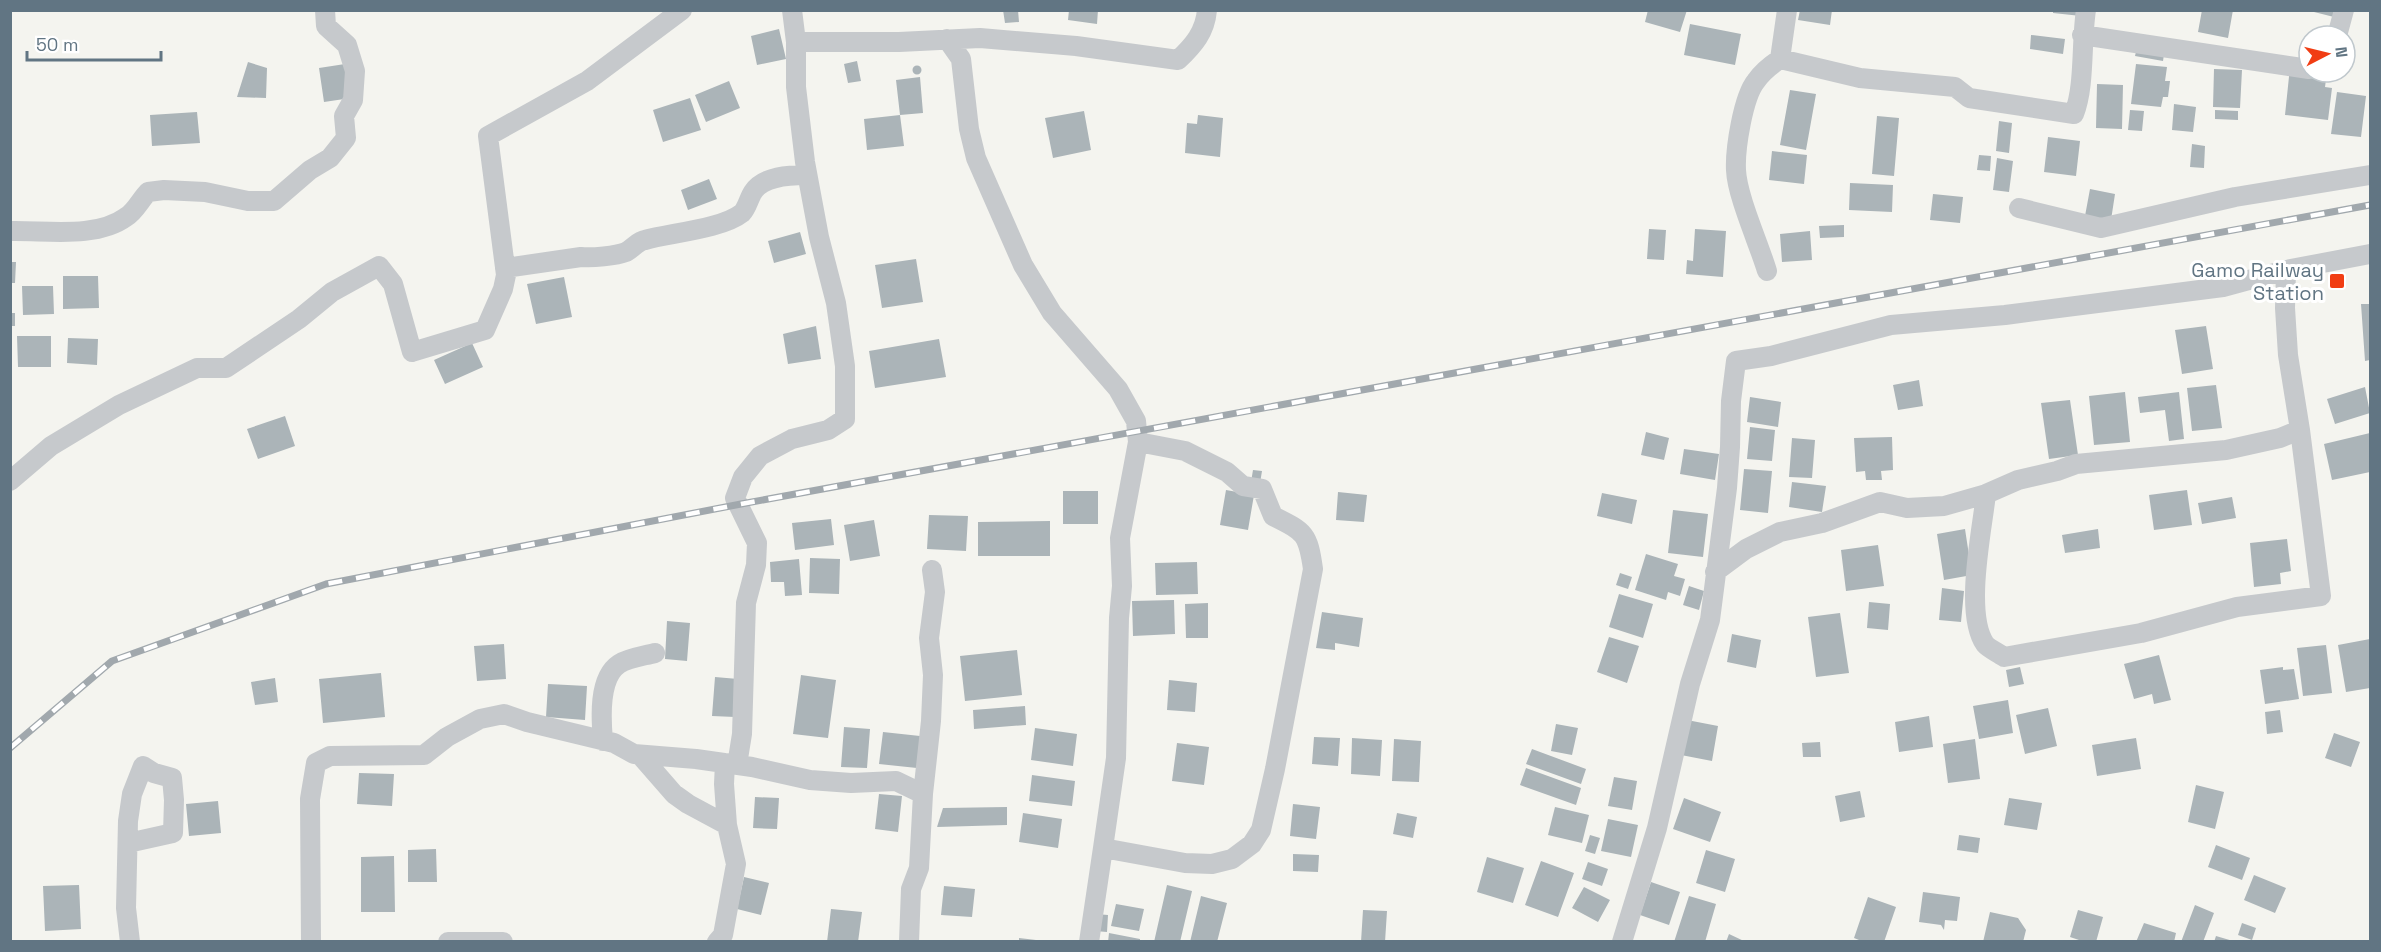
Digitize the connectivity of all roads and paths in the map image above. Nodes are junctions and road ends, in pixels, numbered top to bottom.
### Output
1 (325, 10) edge
2 (682, 10) edge
3 (1207, 10) edge
4 (1787, 10) edge
5 (2086, 10) edge
6 (792, 11) edge
7 (2082, 35) junction
8 (947, 39) junction
9 (796, 42) junction
10 (1780, 59) junction
11 (2297, 67) edge
12 (807, 175) junction
13 (2370, 175) edge
14 (2019, 208) dead end
15 (10, 231) edge
16 (2370, 254) edge
17 (505, 268) junction
18 (2286, 270) junction
19 (1767, 271) dead end
20 (2300, 430) junction
21 (1138, 442) junction
22 (10, 481) edge
23 (1986, 494) junction
24 (932, 570) dead end
25 (1715, 572) junction
26 (655, 653) dead end
27 (603, 741) junction
28 (640, 755) junction
29 (731, 764) junction
30 (923, 794) junction
31 (728, 825) junction
32 (128, 843) dead end
33 (1103, 848) junction
34 (129, 942) edge
35 (311, 942) edge
36 (448, 942) edge
37 (503, 942) edge
38 (717, 942) edge
39 (909, 942) edge
40 (1089, 942) edge
41 (1622, 942) edge

1 - 15 street
2 - 17 street
3 - 8 street
4 - 10 street
5 - 7 street
6 - 9 street
7 - 10 street
7 - 11 street
8 - 9 street
8 - 21 street
9 - 12 street
10 - 19 street
12 - 17 street
12 - 29 street
13 - 14 street
16 - 18 street
17 - 22 street
18 - 20 street
18 - 25 street
20 - 23 street
20 - 23 street
21 - 33 street
21 - 33 street
23 - 25 street
24 - 30 street
25 - 41 street
26 - 27 street
27 - 28 street
27 - 35 street
28 - 29 street
28 - 31 street
29 - 30 street
29 - 31 street
30 - 39 street
31 - 38 street
32 - 34 street
33 - 40 street
36 - 37 street

